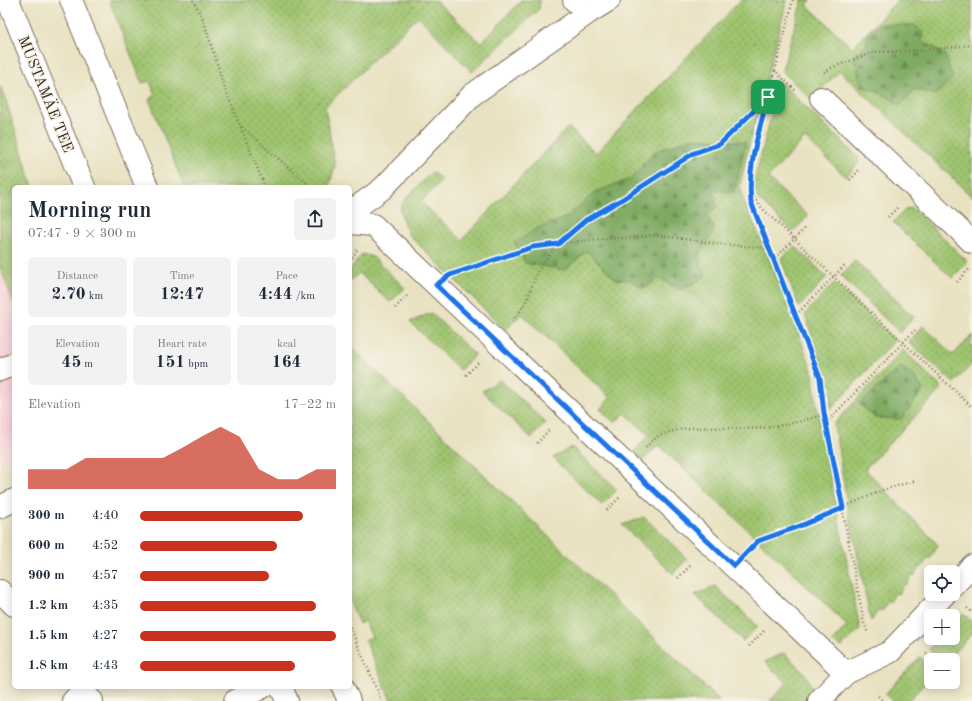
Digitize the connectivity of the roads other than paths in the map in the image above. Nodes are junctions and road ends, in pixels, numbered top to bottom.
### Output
1 (8, 0) edge
2 (71, 0) edge
3 (609, 0) edge
4 (581, 7) edge
5 (821, 98) road end
6 (83, 185) edge
7 (146, 185) edge
8 (352, 211) edge
9 (352, 223) edge
10 (972, 242) edge
11 (12, 365) edge
12 (0, 370) edge
13 (12, 501) edge
14 (0, 507) edge
15 (972, 566) edge
16 (960, 579) edge
17 (0, 591) edge
18 (938, 601) edge
19 (12, 603) edge
20 (846, 672) junction
21 (260, 689) edge
22 (282, 689) edge
23 (344, 689) edge
24 (235, 701) edge
25 (287, 701) edge
26 (349, 701) edge
27 (819, 701) edge

1 - 6 street, MUSTAMÄE TEE
2 - 7 street
3 - 4 street
4 - 8 street
5 - 10 street
9 - 20 street
11 - 12 street
13 - 14 street
15 - 16 street
17 - 19 street
18 - 20 street
20 - 27 street
21 - 24 street
22 - 25 street
23 - 26 street

